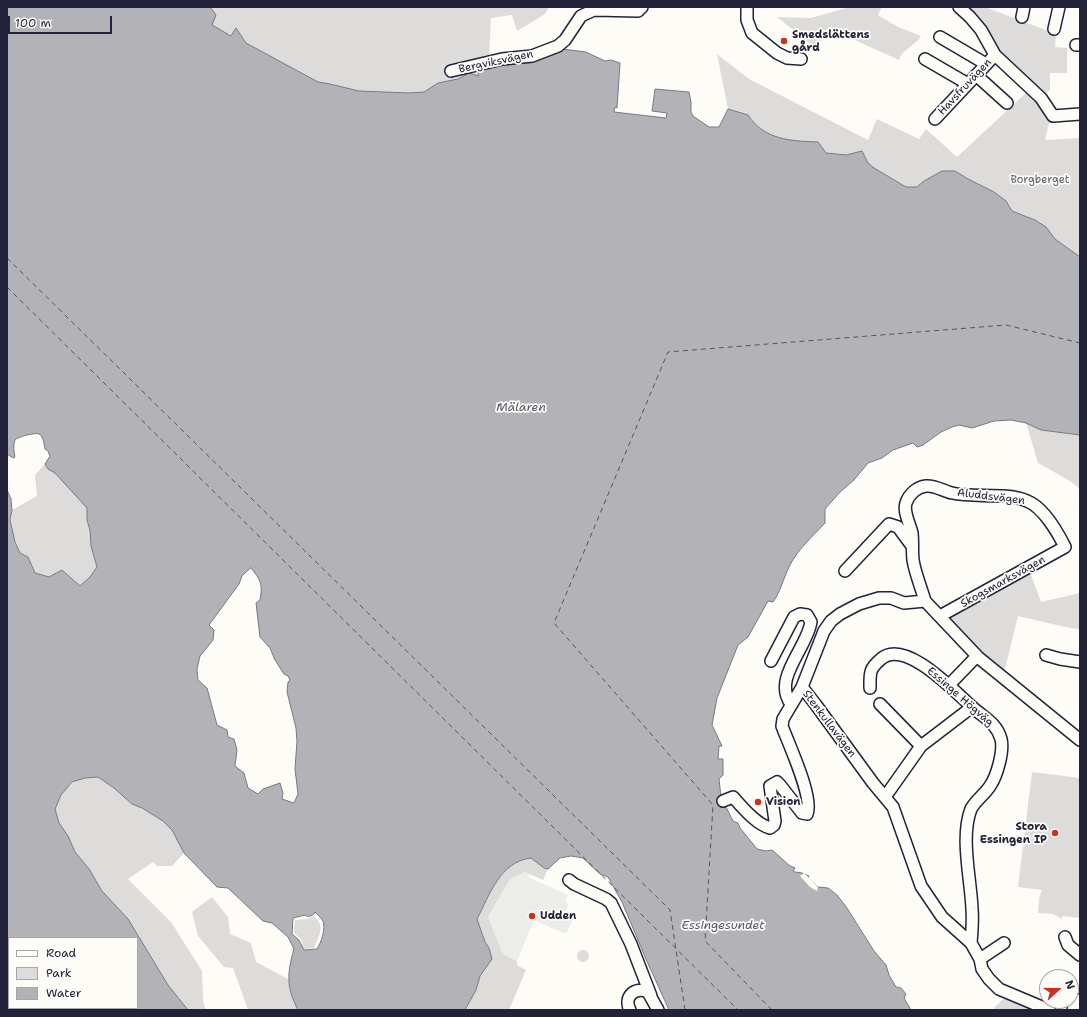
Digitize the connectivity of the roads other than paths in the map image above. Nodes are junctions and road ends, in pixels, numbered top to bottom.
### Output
1 (642, 7) edge
2 (747, 7) edge
3 (959, 7) edge
4 (1060, 7) edge
5 (1054, 29) dead end
6 (940, 37) dead end
7 (995, 56) junction
8 (801, 59) dead end
9 (925, 59) dead end
10 (986, 64) junction
11 (451, 71) dead end
12 (976, 75) junction
13 (968, 84) junction
14 (1007, 103) dead end
15 (1080, 114) edge
16 (935, 119) dead end
17 (1065, 547) joint
18 (913, 548) junction
19 (845, 571) dead end
20 (925, 601) junction
21 (940, 616) junction
22 (1046, 655) dead end
23 (976, 656) junction
24 (772, 661) dead end
25 (1080, 662) edge
26 (949, 685) junction
27 (802, 687) junction
28 (870, 688) dead end
29 (791, 704) junction
30 (880, 704) dead end
31 (972, 707) junction
32 (1080, 740) edge
33 (921, 746) junction
34 (885, 797) junction
35 (723, 801) dead end
36 (569, 880) dead end
37 (1065, 937) dead end
38 (971, 942) junction
39 (1004, 943) dead end
40 (1080, 955) edge
41 (980, 959) junction
42 (643, 975) junction
43 (998, 989) junction
44 (635, 991) junction
45 (1080, 1000) edge
46 (652, 1002) edge
47 (629, 1005) edge
48 (620, 1010) edge
49 (658, 1010) edge
50 (1028, 1010) edge
51 (1049, 1010) edge
52 (1074, 1010) edge

1 - 11 street, Bergviksvägen
2 - 8 street
3 - 7 street
4 - 5 street
6 - 10 street
7 - 10 street, Havsfruvägen
7 - 15 street
9 - 13 street
10 - 12 street, Havsfruvägen
12 - 13 street, Havsfruvägen
12 - 14 street
13 - 16 street, Havsfruvägen
17 - 18 street, Aluddsvägen
17 - 21 street, Skogsmarksvägen
18 - 19 street
18 - 20 street, Aluddsvägen
20 - 21 street
20 - 27 street, Stenkullavägen
21 - 23 street
22 - 25 street
23 - 26 street
23 - 32 street
24 - 29 street
26 - 28 street, Essinge Högväg
26 - 31 street, Essinge Högväg
27 - 29 street
27 - 34 street, Stenkullavägen
29 - 35 street
30 - 33 street
31 - 33 street
31 - 38 street, Essinge Högväg
33 - 34 street
34 - 38 street, Stenkullavägen
36 - 42 street
37 - 40 street
38 - 41 street, Stenkullavägen
39 - 41 street
41 - 43 street, Stenkullavägen
42 - 44 street
42 - 46 street
43 - 50 street
43 - 51 street, Stenkullavägen
44 - 46 street
44 - 47 street
45 - 52 street
46 - 49 street
47 - 48 street

